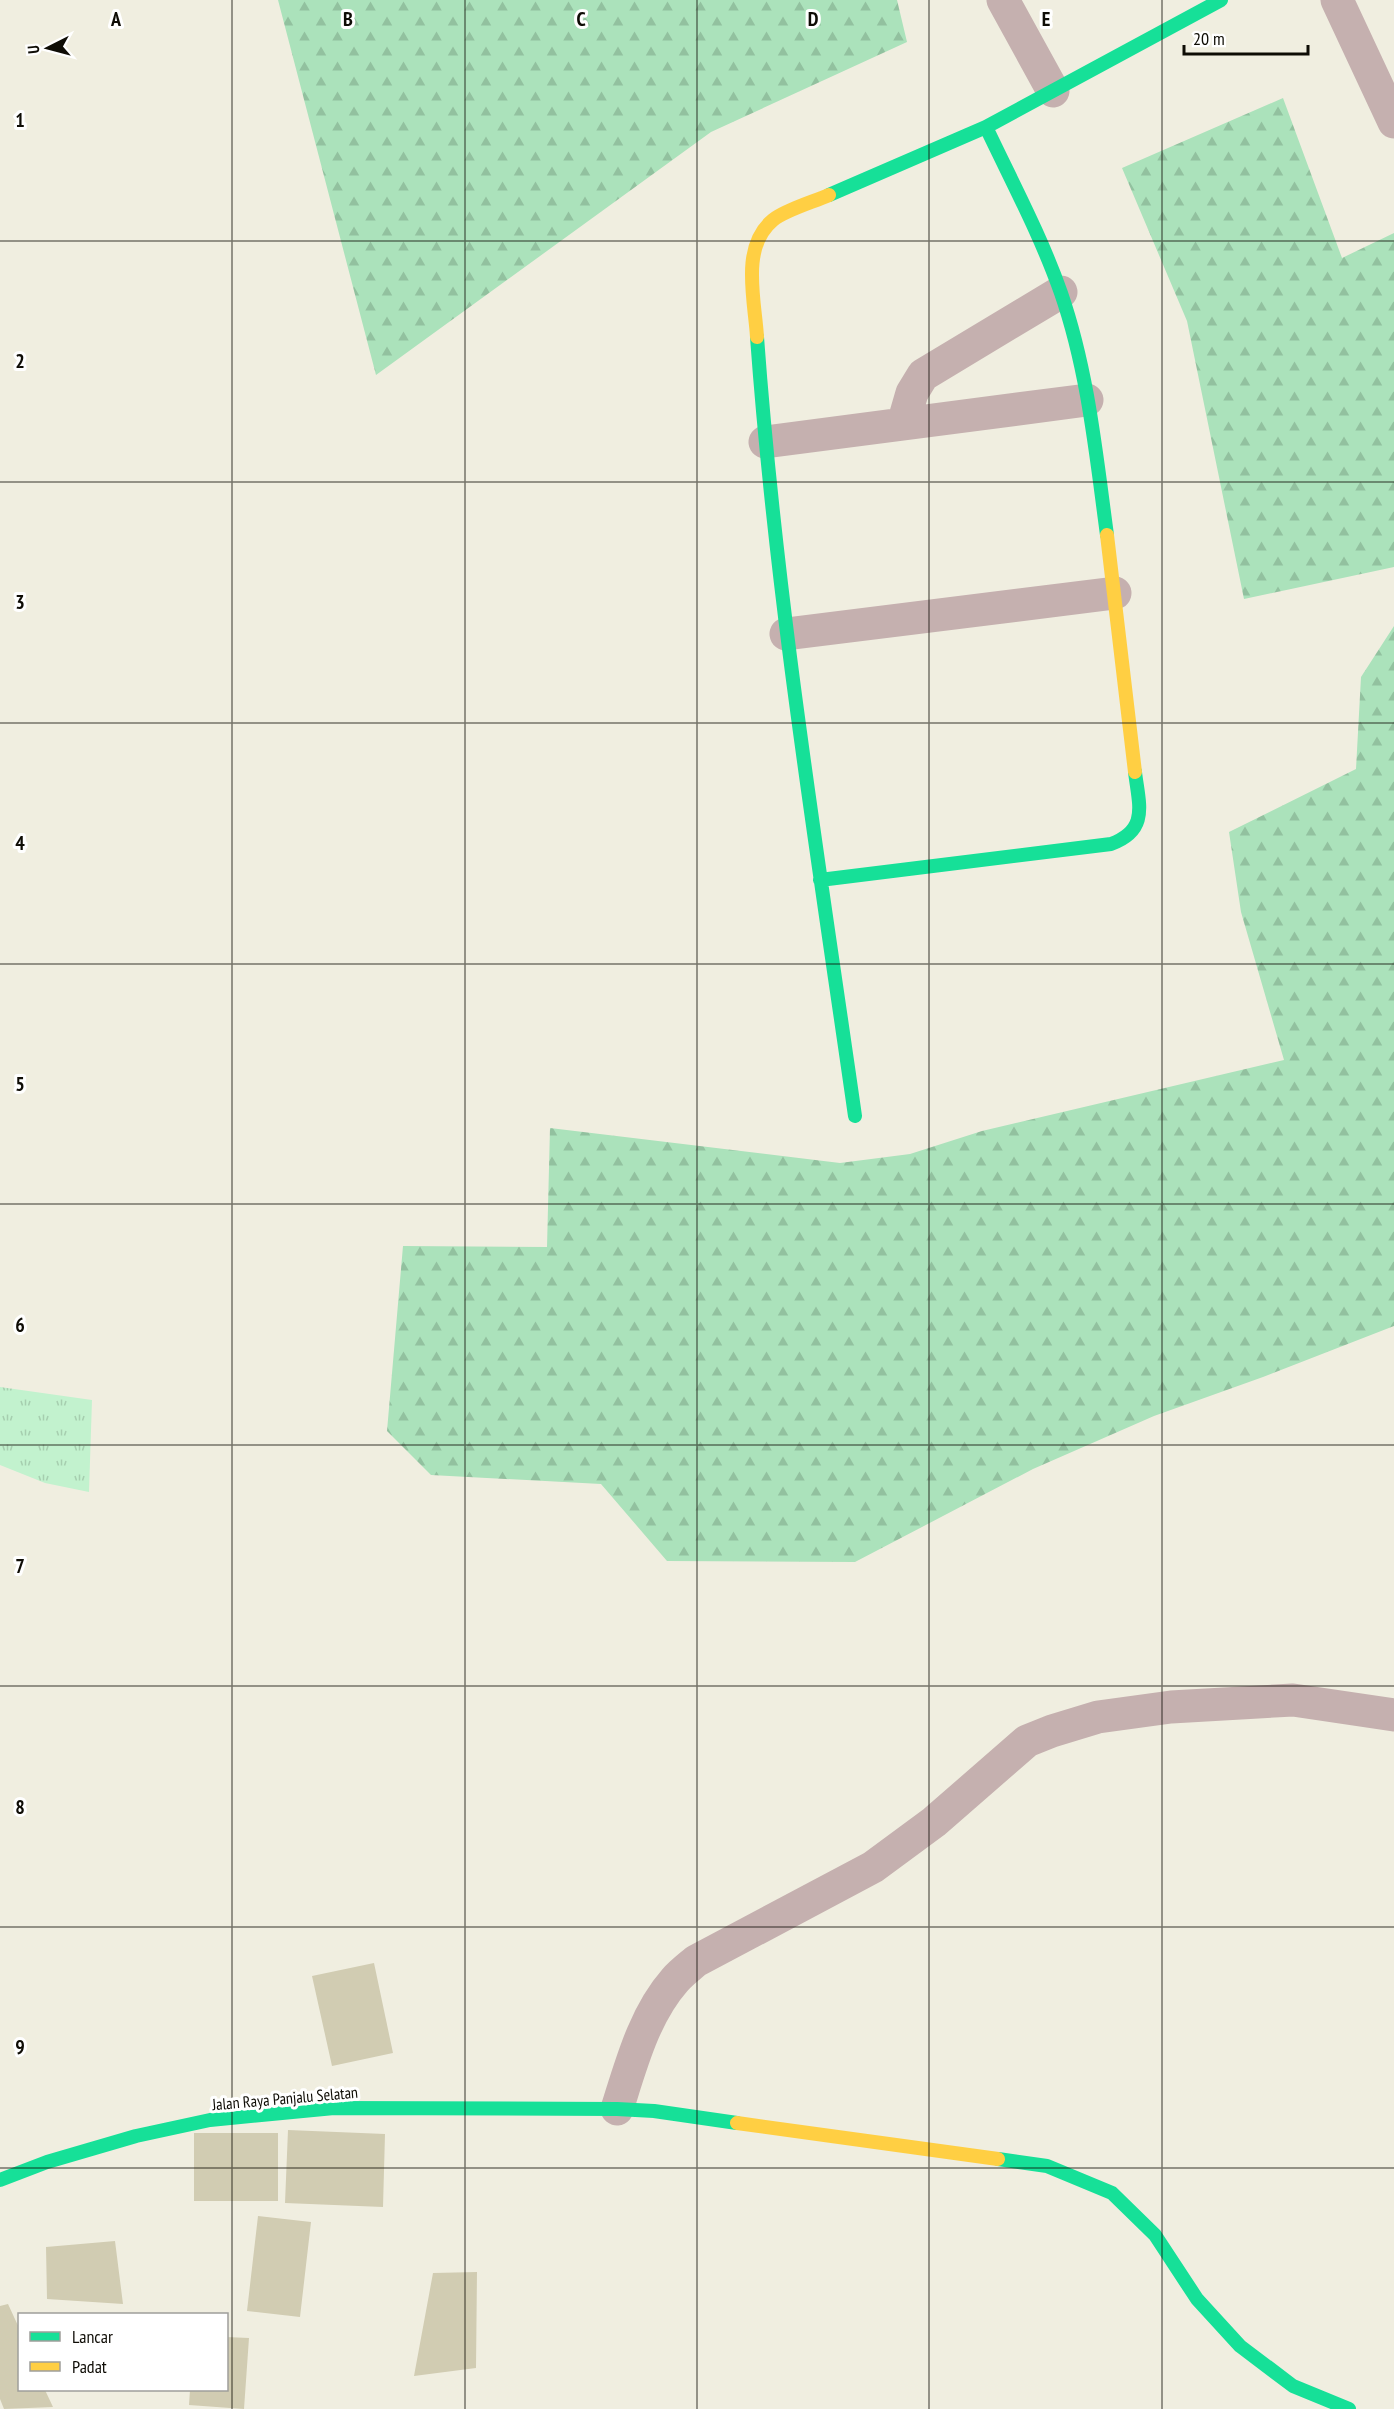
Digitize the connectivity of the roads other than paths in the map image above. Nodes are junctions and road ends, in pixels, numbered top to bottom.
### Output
1 (1004, 0) edge
2 (1221, 0) edge
3 (1336, 0) edge
4 (1053, 91) junction
5 (1394, 120) edge
6 (986, 127) junction
7 (1061, 292) junction
8 (1087, 400) junction
9 (903, 424) junction
10 (765, 442) junction
11 (1115, 593) junction
12 (786, 634) junction
13 (820, 880) junction
14 (855, 1116) dead end
15 (1394, 1715) edge
16 (617, 2109) junction
17 (0, 2180) edge
18 (1349, 2409) edge

1 - 4 street
2 - 4 street
3 - 5 street
4 - 6 street
6 - 7 street
6 - 10 street
7 - 8 street
7 - 9 street
8 - 9 street
8 - 11 street
9 - 10 street
10 - 12 street
11 - 12 street
11 - 13 street
12 - 13 street
13 - 14 street
15 - 16 street
16 - 17 street, Jalan Raya Panjalu Selatan
16 - 18 street, Jalan Raya Panjalu Selatan

